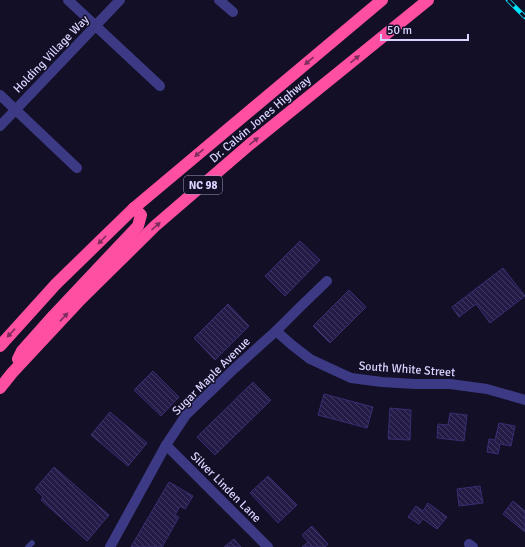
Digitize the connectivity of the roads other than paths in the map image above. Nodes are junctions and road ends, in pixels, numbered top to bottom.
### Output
1 (68, 0) edge
2 (120, 0) edge
3 (219, 0) edge
4 (382, 0) edge
5 (426, 1) edge
6 (233, 12) dead end
7 (95, 26) junction
8 (160, 86) dead end
9 (0, 95) edge
10 (15, 110) junction
11 (0, 126) edge
12 (77, 168) dead end
13 (134, 208) junction
14 (327, 281) dead end
15 (276, 331) junction
16 (0, 346) edge
17 (12, 373) junction
18 (0, 388) edge
19 (525, 400) edge
20 (166, 445) junction
21 (110, 547) edge
22 (268, 547) edge

1 - 7 street
2 - 7 street, Holding Village Way
3 - 6 street
4 -> 13 highway, Dr. Calvin Jones Highway / NC 98
17 -> 5 highway, Dr. Calvin Jones Highway / NC 98
7 - 8 street
7 - 10 street, Holding Village Way
9 - 10 street
10 - 11 street, Holding Village Way
10 - 12 street
13 -> 16 highway, Dr. Calvin Jones Highway / NC 98
13 - 17 highway
14 - 15 street, Sugar Maple Avenue
15 - 19 street, South White Street
15 - 20 street, Sugar Maple Avenue
17 - 18 highway, Dr. Calvin Jones Highway / NC 98
20 - 21 street, Sugar Maple Avenue
20 - 22 street, Silver Linden Lane

